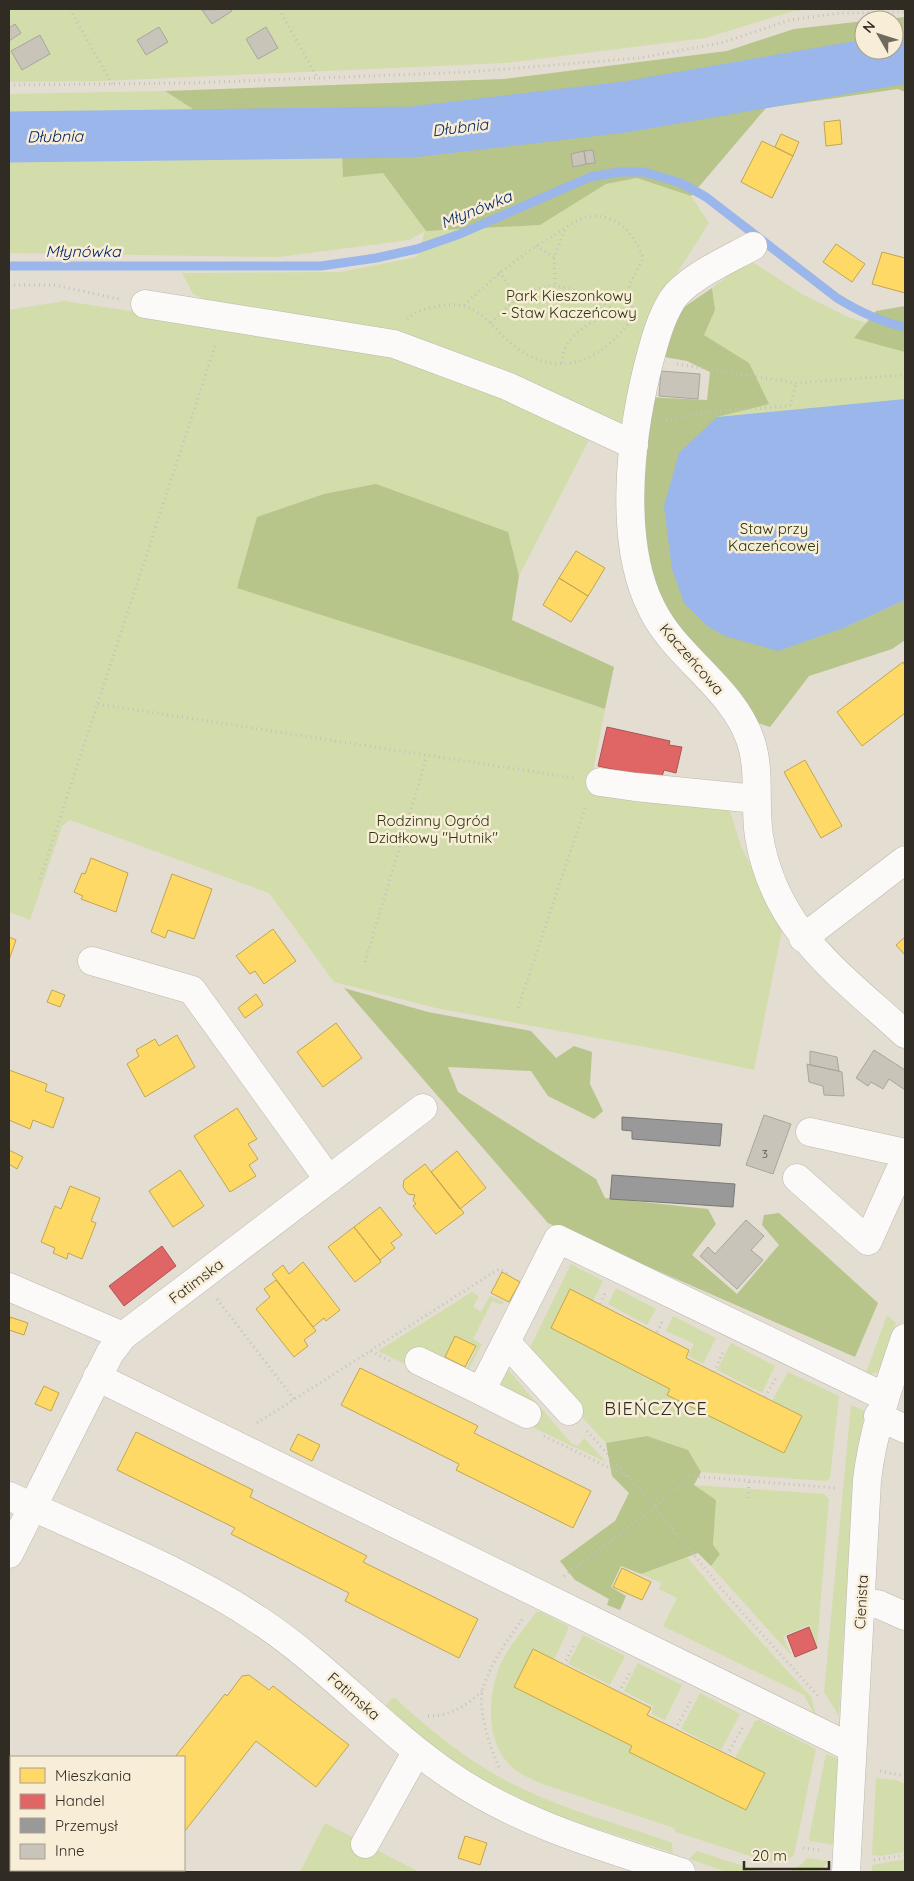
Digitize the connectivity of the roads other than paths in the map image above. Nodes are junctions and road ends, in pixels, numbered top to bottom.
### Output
1 (753, 246) dead end
2 (145, 304) road end
3 (635, 435) junction
4 (597, 781) road end
5 (756, 799) junction
6 (905, 860) edge
7 (803, 938) junction
8 (92, 961) dead end
9 (905, 1034) edge
10 (423, 1108) dead end
11 (810, 1132) dead end
12 (904, 1164) edge
13 (797, 1178) dead end
14 (329, 1180) junction
15 (9, 1287) edge
16 (123, 1336) junction
17 (905, 1338) edge
18 (506, 1342) junction
19 (419, 1361) dead end
20 (97, 1377) junction
21 (481, 1391) junction
22 (882, 1406) junction
23 (569, 1410) road end
24 (527, 1414) dead end
25 (905, 1429) edge
26 (20, 1502) edge
27 (9, 1554) edge
28 (862, 1601) junction
29 (905, 1616) edge
30 (852, 1748) junction
31 (417, 1751) junction
32 (365, 1844) dead end
33 (681, 1872) edge
34 (846, 1872) edge

1 - 3 street, Kaczeńcowa
2 - 3 street
3 - 5 street, Kaczeńcowa
4 - 5 street
5 - 7 street, Kaczeńcowa
6 - 7 street
7 - 9 street, Kaczeńcowa
8 - 14 street
10 - 14 street, Fatimska
11 - 12 street
12 - 13 street
14 - 16 street, Fatimska
15 - 16 street
16 - 20 street, Fatimska
17 - 22 street, Cienista
18 - 21 street
18 - 22 street
18 - 23 street
19 - 21 street
20 - 26 street, Fatimska
20 - 30 street
21 - 24 street
22 - 25 street
22 - 28 street, Cienista
26 - 27 street
26 - 31 street, Fatimska
28 - 29 street
28 - 30 street, Cienista
30 - 34 street, Cienista
31 - 32 street
31 - 33 street, Fatimska

